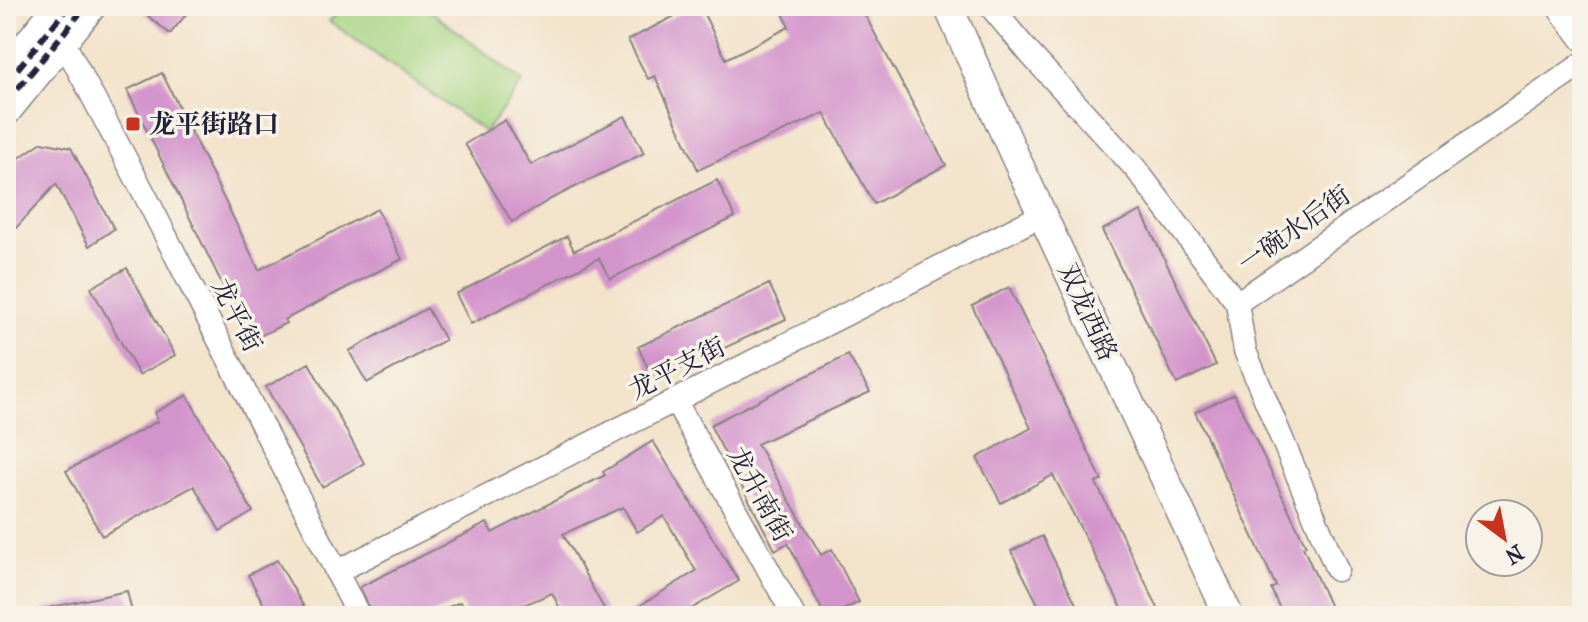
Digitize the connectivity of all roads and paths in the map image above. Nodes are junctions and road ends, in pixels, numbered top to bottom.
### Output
1 (58, 6) edge
2 (92, 6) edge
3 (929, 6) edge
4 (948, 6) edge
5 (990, 6) edge
6 (1557, 6) edge
7 (1582, 39) edge
8 (63, 41) junction
9 (1582, 64) edge
10 (6, 71) edge
11 (6, 112) edge
12 (1034, 219) junction
13 (1237, 303) junction
14 (675, 400) junction
15 (1337, 570) dead end
16 (336, 572) junction
17 (359, 616) edge
18 (794, 616) edge
19 (1209, 616) edge
20 (1229, 616) edge

1 - 10 main road
2 - 8 main road
3 - 12 main road, 双龙西路
4 - 12 main road, 双龙西路
5 - 13 street, 一碗水后街
6 - 7 street
8 - 11 main road
8 - 16 street, 龙平街
9 - 13 street, 一碗水后街
12 - 14 street, 龙平支街
12 - 19 main road, 双龙西路
12 - 20 main road, 双龙西路
13 - 15 street
14 - 16 street, 龙平支街
14 - 18 street, 龙升南街
16 - 17 street, 龙平街

